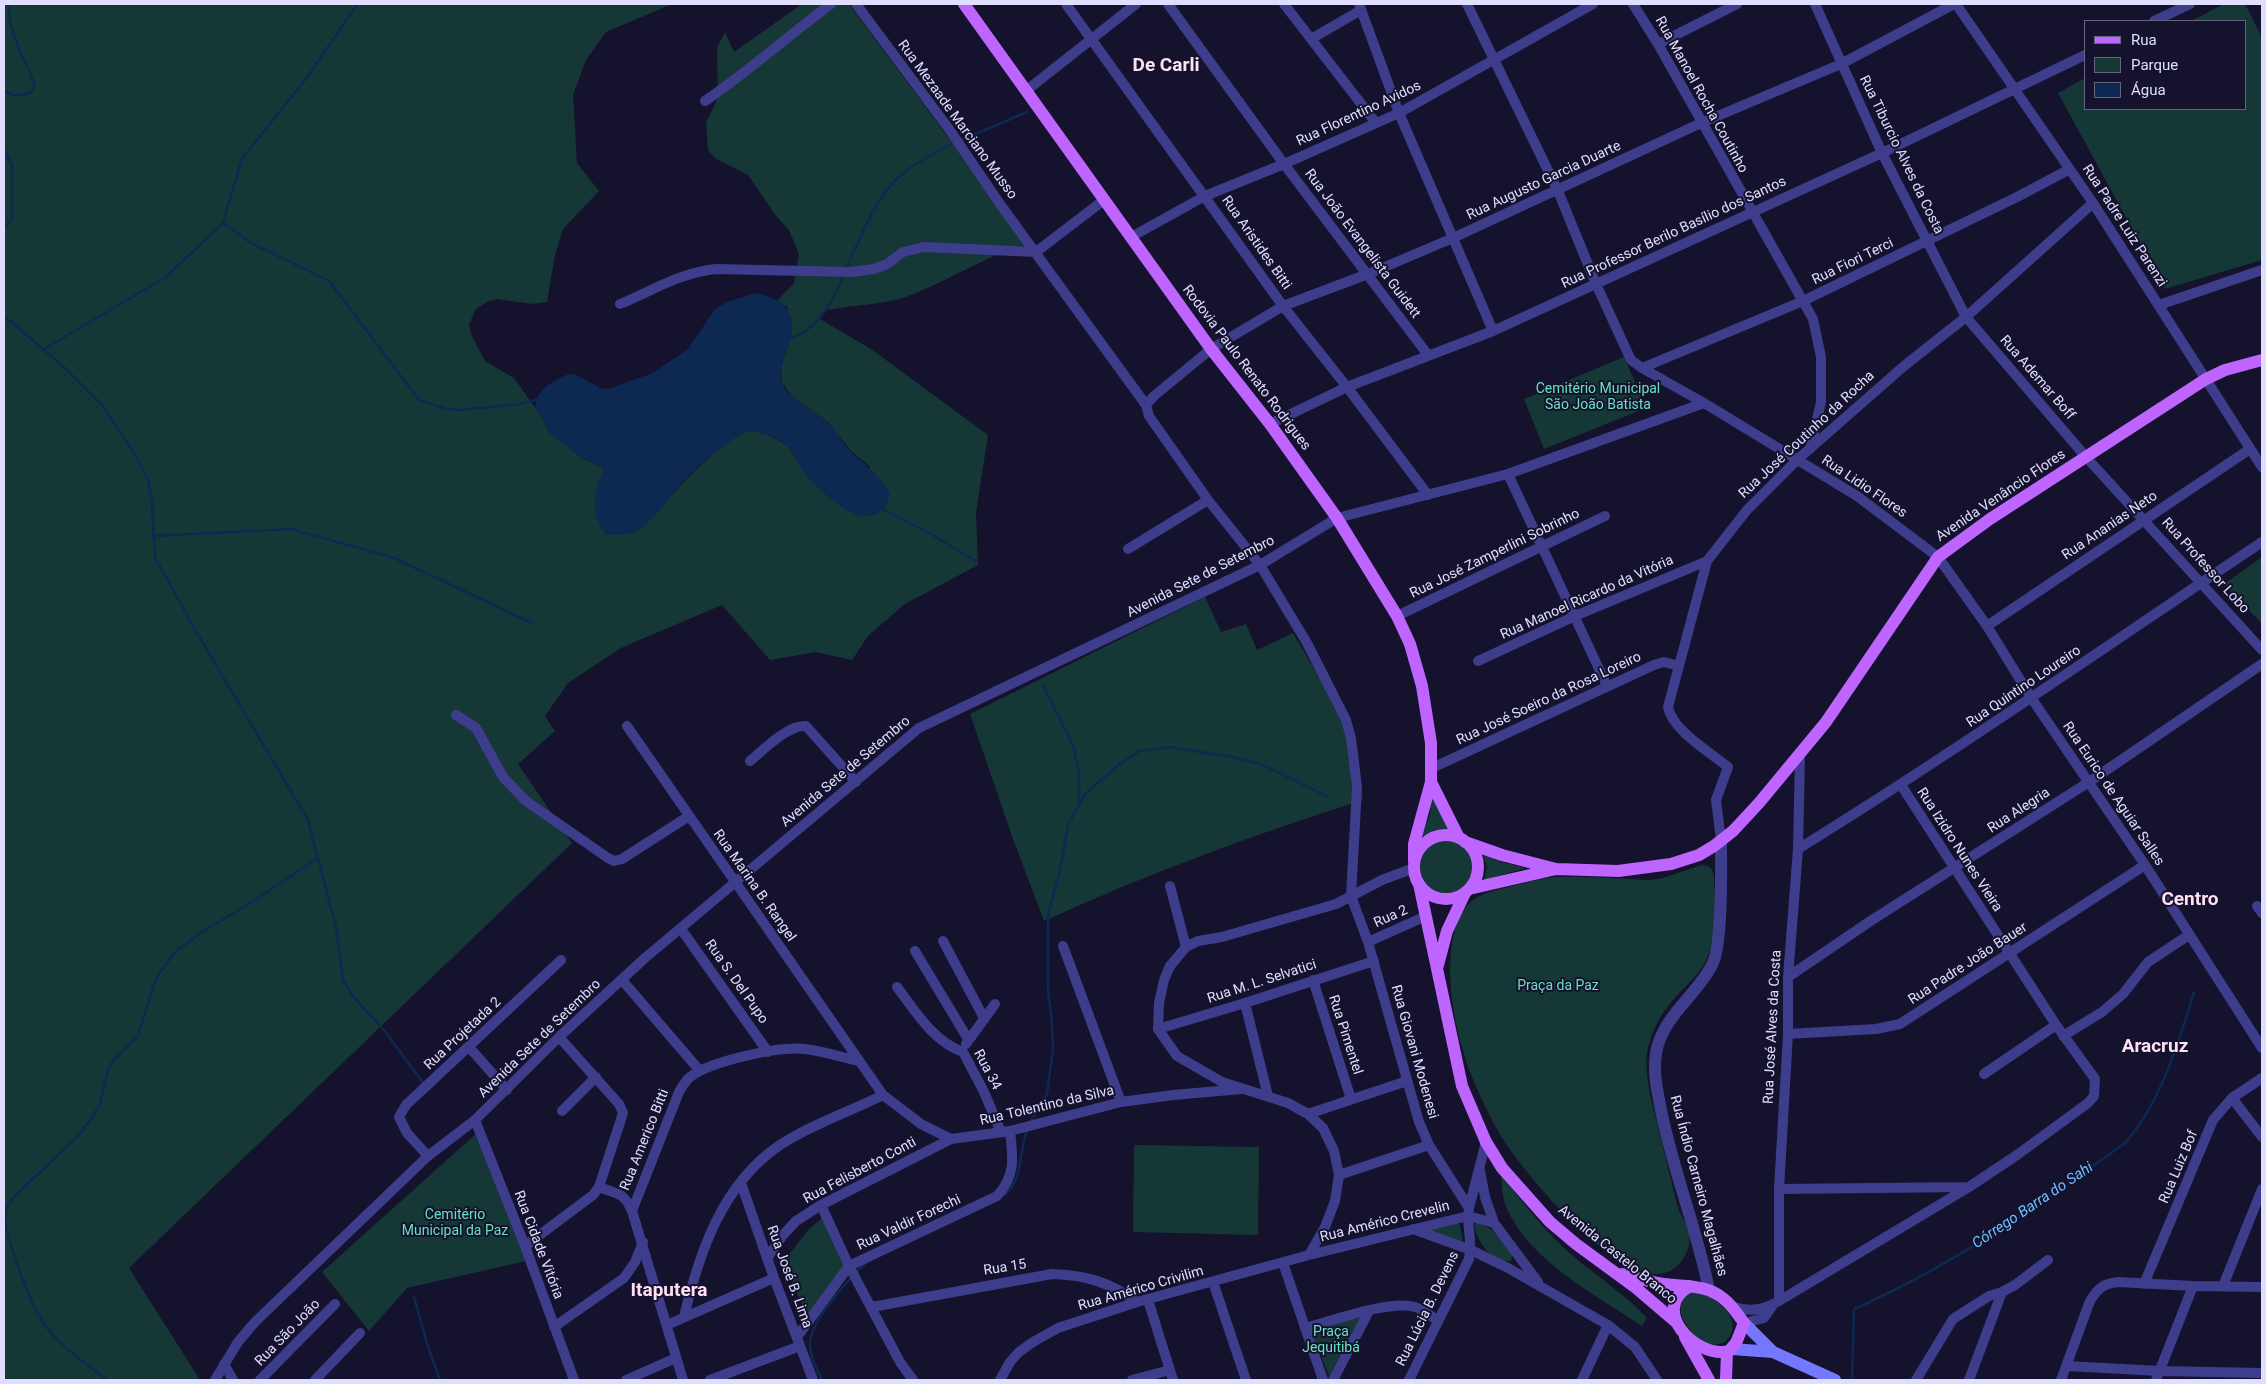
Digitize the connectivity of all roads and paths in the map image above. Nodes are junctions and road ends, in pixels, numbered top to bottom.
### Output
1 (831, 4) edge
2 (856, 4) edge
3 (964, 4) edge
4 (1066, 4) edge
5 (1136, 4) edge
6 (1168, 4) edge
7 (1284, 4) edge
8 (1467, 4) edge
9 (1593, 4) edge
10 (1633, 4) edge
11 (1737, 4) edge
12 (1815, 4) edge
13 (1955, 4) edge
14 (2190, 4) edge
15 (1360, 7) edge
16 (2156, 20) edge
17 (1091, 38) junction
18 (1311, 39) junction
19 (1658, 44) junction
20 (2084, 55) edge
21 (1494, 60) junction
22 (1841, 64) junction
23 (2015, 89) junction
24 (1027, 90) junction
25 (705, 101) dead end
26 (1399, 113) junction
27 (1701, 123) junction
28 (1376, 124) junction
29 (1882, 153) junction
30 (1284, 164) junction
31 (2070, 169) junction
32 (1558, 191) junction
33 (1205, 196) junction
34 (1104, 200) junction
35 (2092, 203) junction
36 (1752, 213) junction
37 (1131, 237) junction
38 (1453, 238) junction
39 (1929, 241) junction
40 (1036, 252) junction
41 (2262, 270) edge
42 (1368, 274) junction
43 (1596, 284) junction
44 (1803, 301) junction
45 (620, 304) dead end
46 (2159, 304) junction
47 (1283, 306) junction
48 (1966, 317) junction
49 (1493, 332) junction
50 (1211, 349) junction
51 (1428, 355) junction
52 (2262, 360) edge
53 (1642, 368) junction
54 (2206, 379) junction
55 (1347, 386) junction
56 (1704, 403) junction
57 (1146, 404) junction
58 (1270, 424) junction
59 (1810, 449) junction
60 (2250, 449) junction
61 (2086, 457) junction
62 (1798, 459) junction
63 (2262, 467) edge
64 (1508, 474) junction
65 (1428, 495) junction
66 (1208, 500) junction
67 (1606, 516) dead end
68 (1337, 518) junction
69 (2144, 520) junction
70 (2262, 542) edge
71 (1540, 546) junction
72 (1128, 549) dead end
73 (1938, 557) junction
74 (1707, 560) junction
75 (1260, 566) junction
76 (2202, 583) junction
77 (1397, 616) junction
78 (1575, 616) junction
79 (1987, 626) junction
80 (2262, 650) edge
81 (1478, 661) dead end
82 (2262, 664) edge
83 (1679, 666) junction
84 (1607, 686) junction
85 (2032, 699) junction
86 (456, 715) dead end
87 (627, 726) dead end
88 (1800, 755) junction
89 (750, 761) dead end
90 (1432, 768) junction
91 (856, 782) junction
92 (1431, 782) junction
93 (2089, 782) junction
94 (1901, 785) junction
95 (690, 816) junction
96 (1462, 840) junction
97 (1721, 840) junction
98 (1798, 849) junction
99 (1414, 865) junction
100 (2145, 865) junction
101 (1556, 869) junction
102 (1954, 869) junction
103 (736, 883) junction
104 (1418, 884) junction
105 (1170, 886) dead end
106 (1467, 891) junction
107 (1352, 896) junction
108 (1426, 916) junction
109 (681, 929) junction
110 (2189, 935) junction
111 (943, 941) dead end
112 (1368, 942) junction
113 (1063, 946) dead end
114 (1186, 946) junction
115 (915, 951) dead end
116 (2010, 953) junction
117 (561, 960) dead end
118 (1374, 961) junction
119 (1437, 968) junction
120 (1788, 976) junction
121 (622, 980) junction
122 (1313, 980) junction
123 (897, 988) dead end
124 (1245, 1003) junction
125 (995, 1004) dead end
126 (984, 1018) junction
127 (2056, 1025) junction
128 (1158, 1029) junction
129 (1788, 1034) junction
130 (2063, 1036) junction
131 (559, 1037) junction
132 (968, 1039) junction
133 (469, 1047) junction
134 (2262, 1048) edge
135 (768, 1052) junction
136 (962, 1052) junction
137 (858, 1061) junction
138 (700, 1070) junction
139 (1984, 1074) dead end
140 (596, 1077) junction
141 (2262, 1078) edge
142 (1407, 1081) junction
143 (1242, 1089) junction
144 (507, 1090) junction
145 (882, 1095) junction
146 (1268, 1096) junction
147 (2232, 1098) junction
148 (1350, 1099) junction
149 (1121, 1102) junction
150 (562, 1112) dead end
151 (1308, 1114) junction
152 (474, 1120) junction
153 (1005, 1132) junction
154 (2262, 1137) edge
155 (951, 1139) junction
156 (1486, 1142) junction
157 (1429, 1144) junction
158 (428, 1156) junction
159 (1480, 1169) junction
160 (1338, 1175) junction
161 (741, 1182) junction
162 (599, 1187) junction
163 (1969, 1187) junction
164 (1779, 1189) junction
165 (2262, 1189) edge
166 (821, 1205) junction
167 (632, 1211) junction
168 (1468, 1212) junction
169 (1494, 1223) junction
170 (1412, 1228) junction
171 (643, 1242) junction
172 (525, 1246) junction
173 (1471, 1250) junction
174 (1518, 1253) junction
175 (1309, 1255) junction
176 (768, 1257) junction
177 (2048, 1260) dead end
178 (1283, 1263) junction
179 (849, 1266) junction
180 (1508, 1268) junction
181 (1615, 1272) junction
182 (774, 1278) junction
183 (1213, 1282) junction
184 (2144, 1284) junction
185 (1540, 1285) junction
186 (1690, 1286) junction
187 (2193, 1286) junction
188 (2223, 1286) junction
189 (2262, 1287) edge
190 (1709, 1290) junction
191 (2002, 1292) junction
192 (1148, 1300) junction
193 (1137, 1302) junction
194 (1777, 1303) junction
195 (335, 1304) dead end
196 (1732, 1306) junction
197 (872, 1307) junction
198 (1369, 1311) junction
199 (684, 1318) junction
200 (1438, 1321) junction
201 (1744, 1323) junction
202 (666, 1325) junction
203 (1608, 1325) junction
204 (554, 1327) junction
205 (1305, 1328) junction
206 (1680, 1328) junction
207 (360, 1333) dead end
208 (798, 1341) junction
209 (1729, 1350) junction
210 (1773, 1352) junction
211 (676, 1358) junction
212 (224, 1364) junction
213 (2067, 1366) junction
214 (2262, 1373) edge
215 (1172, 1375) edge
216 (2158, 1375) edge
217 (215, 1380) edge
218 (233, 1380) edge
219 (260, 1380) edge
220 (315, 1380) edge
221 (574, 1380) edge
222 (626, 1380) edge
223 (683, 1380) edge
224 (710, 1380) edge
225 (813, 1380) edge
226 (913, 1380) edge
227 (1000, 1380) edge
228 (1132, 1380) edge
229 (1246, 1380) edge
230 (1323, 1380) edge
231 (1333, 1380) edge
232 (1409, 1380) edge
233 (1582, 1380) edge
234 (1657, 1380) edge
235 (1709, 1380) edge
236 (1726, 1380) edge
237 (1835, 1380) edge
238 (1916, 1380) edge
239 (1969, 1380) edge
240 (2061, 1380) edge

1 - 25 street
2 - 40 street, Rua Mezaade Marciano Musso
3 - 24 main road, Rodovia Paulo Renato Rodrigues
4 - 17 street, Rua Aristides Bitti
5 - 17 street
6 - 30 street, Rua João Evangelista Guidett
7 - 18 street
8 - 21 street, Rua Lidio Flores
9 - 21 street, Rua Florentino Avidos
10 - 19 street, Rua Manoel Rocha Coutinho
11 - 19 street
12 - 22 street, Rua Tiburcio Alves da Costa
13 - 22 street, Rua Augusto Garcia Duarte
13 - 23 street, Rua Padre Luiz Parenzi
14 - 16 street
15 - 18 street
15 - 26 street
17 - 24 street
17 - 33 street, Rua Aristides Bitti
18 - 28 street
19 - 27 street, Rua Manoel Rocha Coutinho
20 - 23 street, Rua Professor Berilo Basílio dos Santos
21 - 26 street, Rua Florentino Avidos
21 - 32 street, Rua Lidio Flores
22 - 27 street, Rua Augusto Garcia Duarte
22 - 29 street, Rua Tiburcio Alves da Costa
23 - 29 street, Rua Professor Berilo Basílio dos Santos
23 - 31 street, Rua Padre Luiz Parenzi
24 - 34 main road, Rodovia Paulo Renato Rodrigues
26 - 28 street, Rua Florentino Avidos
26 - 38 street
27 - 32 street, Rua Augusto Garcia Duarte
27 - 36 street, Rua Manoel Rocha Coutinho
28 - 30 street, Rua Florentino Avidos
29 - 36 street, Rua Professor Berilo Basílio dos Santos
29 - 39 street, Rua Tiburcio Alves da Costa
30 - 33 street, Rua Florentino Avidos
30 - 42 street, Rua João Evangelista Guidett
31 - 35 street, Rua Padre Luiz Parenzi
31 - 39 street, Rua Fiori Terci
32 - 38 street, Rua Augusto Garcia Duarte
32 - 43 street, Rua Lidio Flores
33 - 37 street, Rua Florentino Avidos
33 - 47 street, Rua Aristides Bitti
34 - 37 main road, Rodovia Paulo Renato Rodrigues
34 - 40 street
35 - 46 street, Rua Padre Luiz Parenzi
35 - 48 street, Rua José Coutinho da Rocha
36 - 43 street, Rua Professor Berilo Basílio dos Santos
36 - 44 street, Rua Manoel Rocha Coutinho
37 - 50 main road, Rodovia Paulo Renato Rodrigues
38 - 42 street, Rua Augusto Garcia Duarte
38 - 49 street
39 - 44 street, Rua Fiori Terci
39 - 48 street, Rua Tiburcio Alves da Costa
40 - 45 street
40 - 57 street, Rua Mezaade Marciano Musso
41 - 46 street
42 - 47 street, Rua Augusto Garcia Duarte
42 - 51 street, Rua João Evangelista Guidett
43 - 49 street, Rua Professor Berilo Basílio dos Santos
43 - 53 street, Rua Lidio Flores
44 - 53 street, Rua Fiori Terci
44 - 59 street, Rua Manoel Rocha Coutinho
46 - 54 street, Rua Padre Luiz Parenzi
47 - 50 street, Rua Augusto Garcia Duarte
47 - 55 street, Rua Aristides Bitti
48 - 59 street, Rua José Coutinho da Rocha
48 - 61 street, Rua Ademar Boff
49 - 51 street, Rua Professor Berilo Basílio dos Santos
50 - 57 street, Rua Augusto Garcia Duarte
50 - 58 main road, Rodovia Paulo Renato Rodrigues
51 - 55 street, Rua Professor Berilo Basílio dos Santos
52 - 54 main road, Avenida Venâncio Flores
53 - 56 street, Rua Lidio Flores
54 - 60 street, Rua Padre Luiz Parenzi
54 - 61 main road, Avenida Venâncio Flores
55 - 58 street, Rua Professor Berilo Basílio dos Santos
55 - 65 street, Rua Aristides Bitti
56 - 62 street, Rua Lidio Flores
56 - 64 street, Avenida Sete de Setembro
57 - 66 street, Rua Mezaade Marciano Musso
58 - 68 main road, Rodovia Paulo Renato Rodrigues
59 - 62 street, Rua José Coutinho da Rocha
60 - 63 street, Rua Padre Luiz Parenzi
60 - 69 street, Rua Ananias Neto
61 - 69 street, Rua Professor Lobo
61 - 73 main road, Avenida Venâncio Flores
62 - 73 street, Rua Lidio Flores
62 - 74 street, Rua José Coutinho da Rocha
64 - 65 street, Avenida Sete de Setembro
64 - 71 street
65 - 68 street, Avenida Sete de Setembro
66 - 72 street
66 - 75 street, Rua Mezaade Marciano Musso
67 - 71 street, Rua José Zamperlini Sobrinho
68 - 75 street, Avenida Sete de Setembro
68 - 77 main road, Rodovia Paulo Renato Rodrigues
69 - 76 street, Rua Professor Lobo
69 - 79 street, Rua Ananias Neto
70 - 76 street, Rua Quintino Loureiro
71 - 77 street, Rua José Zamperlini Sobrinho
71 - 78 street
73 - 79 street, Rua Eurico de Aguiar Salles
73 - 88 main road, Avenida Venâncio Flores
74 - 78 street, Rua Manoel Ricardo da Vitória
74 - 83 street, Rua José Coutinho da Rocha
75 - 91 street, Avenida Sete de Setembro
75 - 107 street, Rua Mezaade Marciano Musso
76 - 80 street, Rua Professor Lobo
76 - 85 street, Rua Quintino Loureiro
77 - 90 main road, Rodovia Paulo Renato Rodrigues
78 - 81 street, Rua Manoel Ricardo da Vitória
78 - 84 street
79 - 85 street, Rua Eurico de Aguiar Salles
82 - 93 street, Rua Alegria
83 - 84 street, Rua José Soeiro da Rosa Loreiro
83 - 97 street, Rua José Coutinho da Rocha
84 - 90 street, Rua José Soeiro da Rosa Loreiro
85 - 93 street, Rua Eurico de Aguiar Salles
85 - 94 street, Rua Quintino Loureiro
86 - 95 street
87 - 95 street, Rua Marina B. Rangel
88 - 97 main road, Avenida Venâncio Flores
88 - 98 street, Rua José Alves da Costa
89 - 91 street
90 - 92 main road, Rodovia Paulo Renato Rodrigues
91 - 103 street, Avenida Sete de Setembro
92 - 96 main road
92 - 99 main road, Rodovia Paulo Renato Rodrigues
93 - 100 street, Rua Eurico de Aguiar Salles
93 - 102 street, Rua Alegria
94 - 98 street, Rua Quintino Loureiro
94 - 102 street, Rua Izidro Nunes Vieira
95 - 103 street, Rua Marina B. Rangel
96 - 99 main road
96 - 101 main road
96 - 106 main road
97 - 101 main road, Avenida Venâncio Flores
97 - 190 street, Rua Índio Carneiro Magalhães
98 - 120 street, Rua José Alves da Costa
99 - 104 main road
99 - 107 street
100 - 110 street, Rua Eurico de Aguiar Salles
100 - 116 street, Rua Padre João Bauer
101 - 106 main road
102 - 116 street, Rua Izidro Nunes Vieira
102 - 120 street, Rua Alegria
103 - 109 street, Avenida Sete de Setembro
103 - 137 street, Rua Marina B. Rangel
104 - 106 main road
104 - 108 main road, Avenida Castelo Branco
105 - 114 street
106 - 119 main road, Avenida Castelo Branco
107 - 112 street, Rua Giovani Modenesi
107 - 114 street
108 - 112 street, Rua 2
108 - 119 main road, Avenida Castelo Branco
109 - 121 street, Avenida Sete de Setembro
109 - 135 street, Rua S. Del Pupo
110 - 130 street
110 - 134 street, Rua Eurico de Aguiar Salles
111 - 126 street
112 - 118 street, Rua Giovani Modenesi
113 - 149 street
114 - 128 street
115 - 132 street
116 - 127 street, Rua Izidro Nunes Vieira
116 - 129 street, Rua Padre João Bauer
117 - 133 street, Rua Projetada 2
118 - 122 street, Rua M. L. Selvatici
118 - 142 street, Rua Giovani Modenesi
119 - 156 main road, Avenida Castelo Branco
120 - 129 street, Rua José Alves da Costa
121 - 131 street, Avenida Sete de Setembro
121 - 138 street
122 - 124 street, Rua M. L. Selvatici
122 - 148 street, Rua Pimentel
123 - 136 street, Rua 34
124 - 128 street, Rua M. L. Selvatici
124 - 146 street
125 - 126 street
126 - 132 street
127 - 130 street, Rua Izidro Nunes Vieira
127 - 139 street
128 - 143 street
129 - 164 street, Rua José Alves da Costa
130 - 163 street, Rua Izidro Nunes Vieira
131 - 140 street
131 - 144 street, Avenida Sete de Setembro
132 - 136 street
133 - 144 street
133 - 158 street, Rua Projetada 2
135 - 137 street, Rua Americo Bitti
135 - 138 street, Rua Americo Bitti
136 - 153 street, Rua 34
137 - 145 street
138 - 167 street, Rua Americo Bitti
140 - 150 street
140 - 162 street
141 - 147 street, Rua Luiz Bof
142 - 148 street
142 - 157 street, Rua Giovani Modenesi
143 - 146 street
143 - 149 street, Rua Tolentino da Silva
144 - 152 street, Avenida Sete de Setembro
145 - 155 street
145 - 161 street
146 - 151 street
147 - 154 street
147 - 184 street, Rua Luiz Bof
148 - 151 street
149 - 153 street, Rua Tolentino da Silva
151 - 160 street
152 - 158 street, Avenida Sete de Setembro
152 - 172 street, Rua Cidade Vitória
153 - 155 street, Rua Tolentino da Silva
153 - 179 street, Rua Valdir Forechi
155 - 166 street, Rua Felisberto Conti
156 - 159 street
156 - 181 main road, Avenida Castelo Branco
157 - 160 street
157 - 168 street, Rua Giovani Modenesi
158 - 212 street, Avenida Sete de Setembro
159 - 168 street
159 - 169 street
160 - 175 street
161 - 176 street, Rua José B. Lima
161 - 199 street
162 - 167 street
162 - 172 street
163 - 164 street
163 - 194 street
164 - 194 street, Rua José Alves da Costa
165 - 188 street
166 - 176 street, Rua Felisberto Conti
166 - 179 street
167 - 171 street
168 - 169 street
168 - 170 street, Rua Américo Crevelin
168 - 173 street
169 - 174 street
170 - 173 street
170 - 175 street, Rua Américo Crevelin
171 - 202 street
171 - 204 street
172 - 204 street, Rua Cidade Vitória
173 - 180 street
173 - 200 street, Rua Lúcia B. Devens
174 - 180 street
174 - 185 street
175 - 178 street, Rua Américo Crivilim
176 - 182 street, Rua José B. Lima
177 - 191 street
178 - 183 street, Rua Américo Crivilim
178 - 205 street
179 - 197 street
179 - 208 street, Rua Valdir Forechi
180 - 185 street
181 - 186 main road
181 - 206 main road, Avenida Castelo Branco
182 - 199 street
182 - 208 street, Rua José B. Lima
183 - 192 street, Rua Américo Crivilim
183 - 229 street
184 - 187 street
184 - 213 street
185 - 203 street
186 - 190 main road
186 - 206 main road
187 - 188 street
187 - 216 street
188 - 189 street
190 - 196 main road
191 - 238 street
191 - 239 street
192 - 193 street, Rua Américo Crivilim
192 - 215 street
193 - 197 street, Rua 15
193 - 227 street, Rua Américo Crivilim
194 - 196 street
194 - 201 street
195 - 219 street, Rua São João
196 - 201 main road
197 - 226 street
198 - 200 street
198 - 205 street
198 - 231 street
199 - 202 street
200 - 232 street, Rua Lúcia B. Devens
201 - 209 main road
201 - 210 main road
202 - 211 street
203 - 233 street
203 - 234 street
204 - 221 street, Rua Cidade Vitória
205 - 230 street
206 - 209 main road
206 - 235 main road, Avenida Castelo Branco
207 - 220 street
208 - 224 street
208 - 225 street, Rua José B. Lima
209 - 210 main road
209 - 236 main road
210 - 237 main road
211 - 222 street
211 - 223 street
212 - 217 street, Avenida Sete de Setembro
212 - 218 street
213 - 216 street
213 - 240 street
214 - 216 street
215 - 228 street

